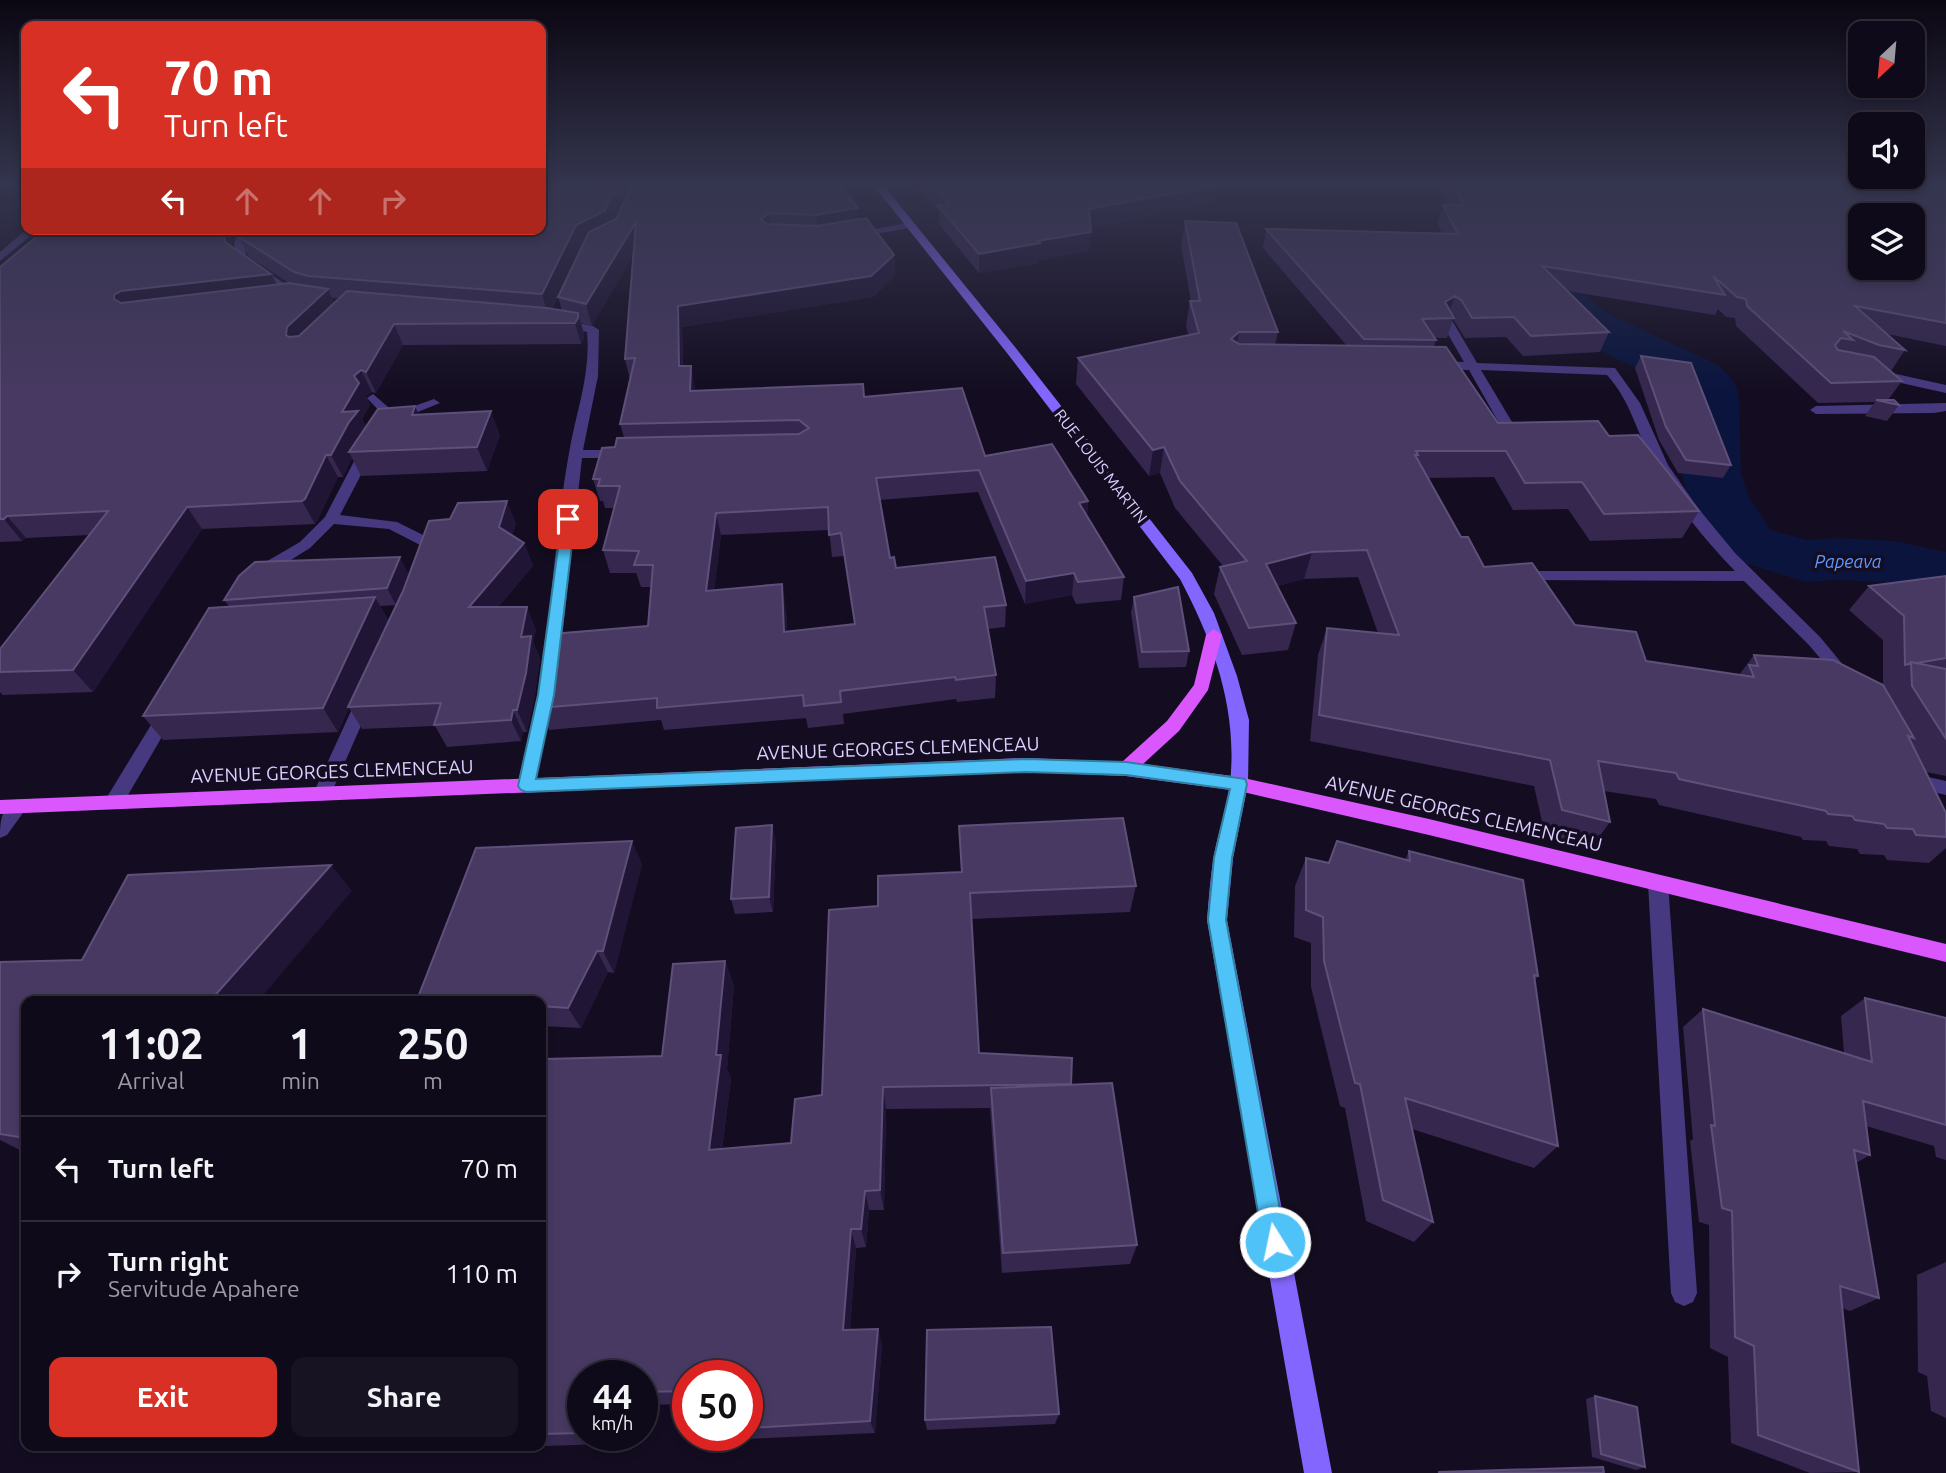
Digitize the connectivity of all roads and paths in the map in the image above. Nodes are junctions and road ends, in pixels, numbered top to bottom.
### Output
1 (241, 255) edge
2 (934, 255) edge
3 (276, 301) edge
4 (561, 307) edge
5 (1447, 321) edge
6 (1417, 365) edge
7 (1471, 366) junction
8 (1869, 372) edge
9 (1946, 389) edge
10 (373, 398) dead end
11 (434, 403) dead end
12 (1946, 407) edge
13 (1816, 410) dead end
14 (393, 418) junction
15 (1508, 427) edge
16 (575, 454) junction
17 (638, 454) edge
18 (331, 519) junction
19 (1500, 576) edge
20 (1749, 576) junction
21 (417, 578) edge
22 (240, 589) edge
23 (1214, 635) junction
24 (371, 685) edge
25 (1855, 689) edge
26 (177, 696) edge
27 (1126, 768) junction
28 (1239, 784) junction
29 (526, 786) junction
30 (1946, 788) edge
31 (322, 794) junction
32 (1920, 800) edge
33 (114, 802) junction
34 (19, 806) junction
35 (0, 807) edge
36 (0, 830) edge
37 (1658, 883) junction
38 (1946, 953) edge
39 (1684, 1293) dead end
40 (1318, 1473) edge

1 - 3 street
2 - 23 main road, RUE LOUIS MARTIN
4 - 16 street
5 - 7 street
6 - 7 street
7 - 15 street
7 - 20 street
8 - 9 street
10 - 14 street
11 - 14 street
12 - 13 street
14 - 18 street
16 - 17 street
16 - 29 street
18 - 21 street
18 - 22 street
19 - 20 street
20 - 25 street
23 - 27 main road
23 - 28 main road, RUE LOUIS MARTIN
24 - 31 street
26 - 33 street
27 - 28 main road, AVENUE GEORGES CLEMENCEAU
27 - 29 main road, AVENUE GEORGES CLEMENCEAU
28 - 37 main road, AVENUE GEORGES CLEMENCEAU
28 - 40 main road, RUE LOUIS MARTIN
29 - 31 main road, AVENUE GEORGES CLEMENCEAU
30 - 32 street
31 - 33 main road, AVENUE GEORGES CLEMENCEAU
33 - 34 main road, AVENUE GEORGES CLEMENCEAU
34 - 35 main road, AVENUE GEORGES CLEMENCEAU
34 - 36 street
37 - 38 main road, AVENUE GEORGES CLEMENCEAU
37 - 39 street

